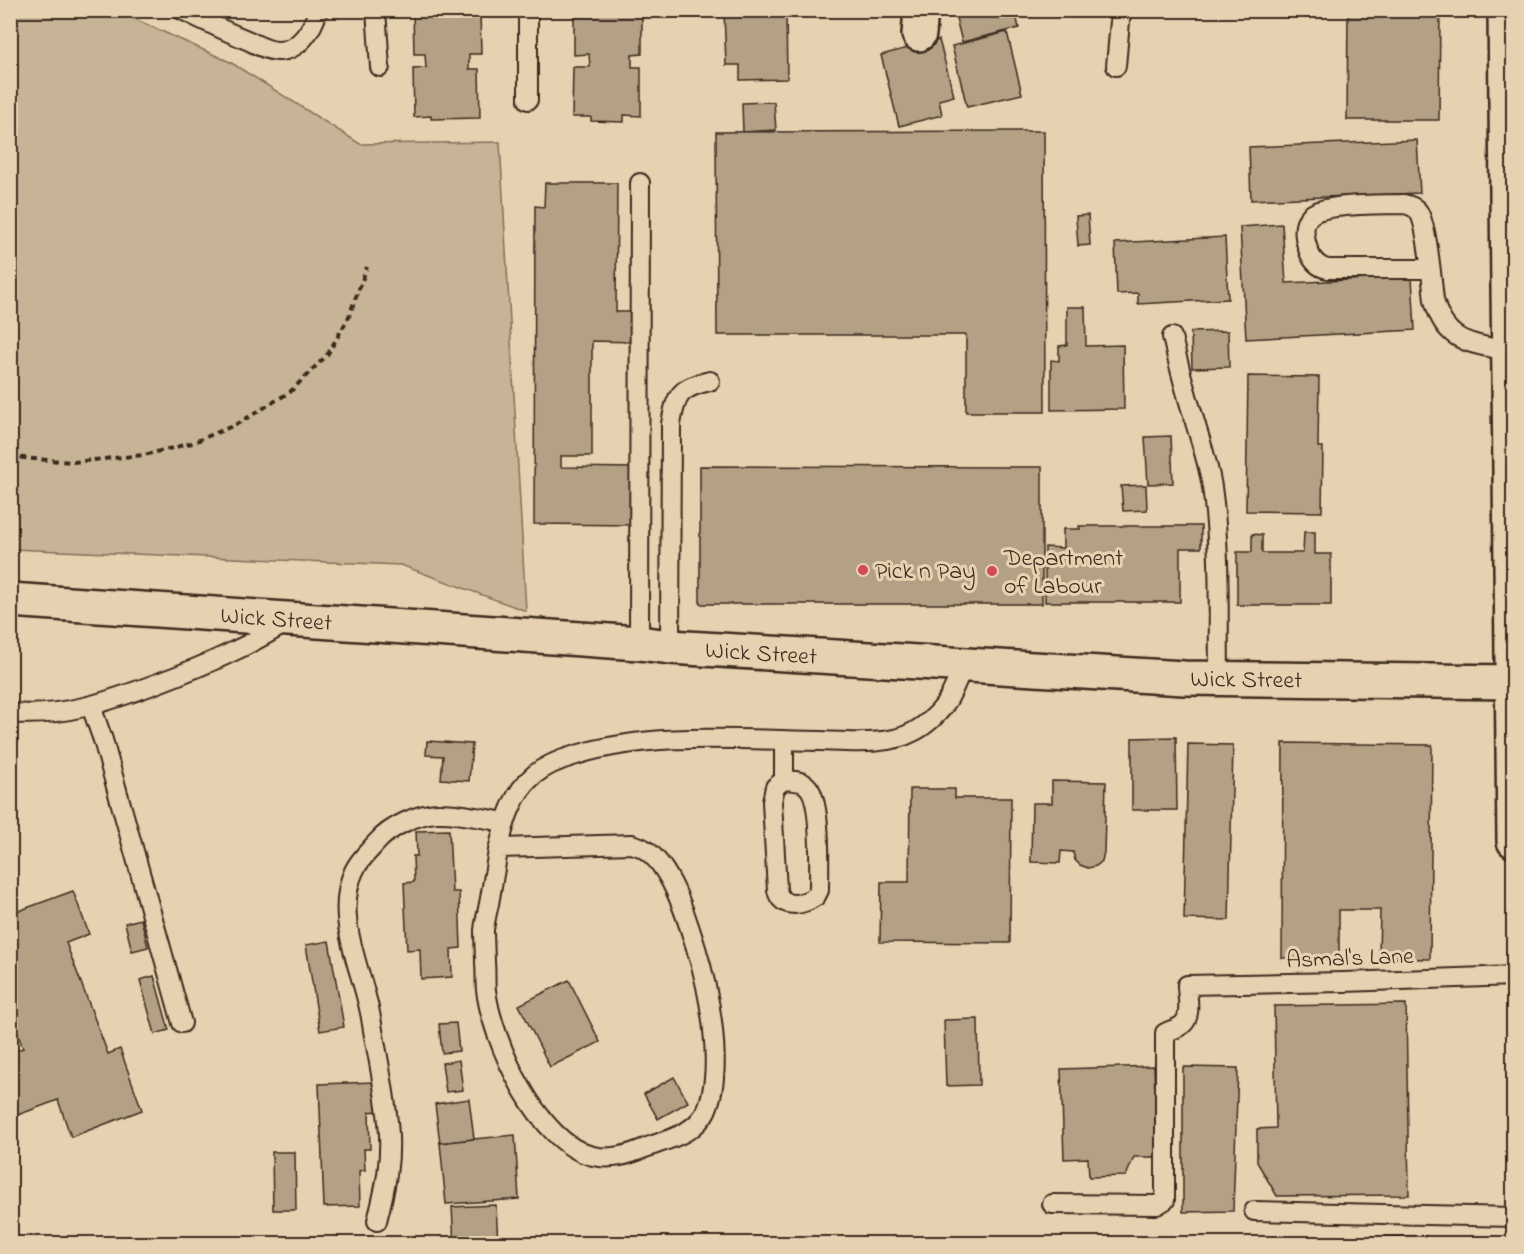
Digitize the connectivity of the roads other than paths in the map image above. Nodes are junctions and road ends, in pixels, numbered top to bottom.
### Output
1 (182, 10) edge
2 (318, 10) edge
3 (376, 10) edge
4 (528, 10) edge
5 (1121, 10) edge
6 (1505, 10) edge
7 (1116, 66) dead end
8 (380, 67) dead end
9 (528, 100) dead end
10 (1510, 110) edge
11 (640, 183) dead end
12 (1510, 195) edge
13 (1430, 269) junction
14 (1172, 337) dead end
15 (1508, 351) junction
16 (710, 381) dead end
17 (10, 600) edge
18 (290, 620) junction
19 (655, 645) junction
20 (964, 665) junction
21 (1219, 678) junction
22 (1513, 682) edge
23 (91, 706) junction
24 (10, 712) edge
25 (784, 741) junction
26 (784, 780) junction
27 (505, 822) junction
28 (1514, 841) edge
29 (499, 848) junction
30 (1514, 976) edge
31 (182, 1023) dead end
32 (1052, 1204) dead end
33 (1254, 1211) dead end
34 (1514, 1217) edge
35 (377, 1221) dead end

1 - 2 lane
3 - 8 lane
4 - 9 lane
5 - 7 lane
6 - 10 street
10 - 12 street
11 - 19 lane
12 - 15 street
13 - 13 lane
13 - 15 lane
14 - 21 lane
15 - 22 street
16 - 19 lane
17 - 18 street, Wick Street
18 - 19 street, Wick Street
18 - 23 lane
19 - 20 street, Wick Street
20 - 21 street, Wick Street
20 - 25 lane
21 - 22 street, Wick Street
22 - 28 street
23 - 24 lane
23 - 31 lane
25 - 26 lane
25 - 27 lane
26 - 26 lane
27 - 29 lane
27 - 35 lane
29 - 29 lane
30 - 32 lane, Asmal's Lane
33 - 34 lane

